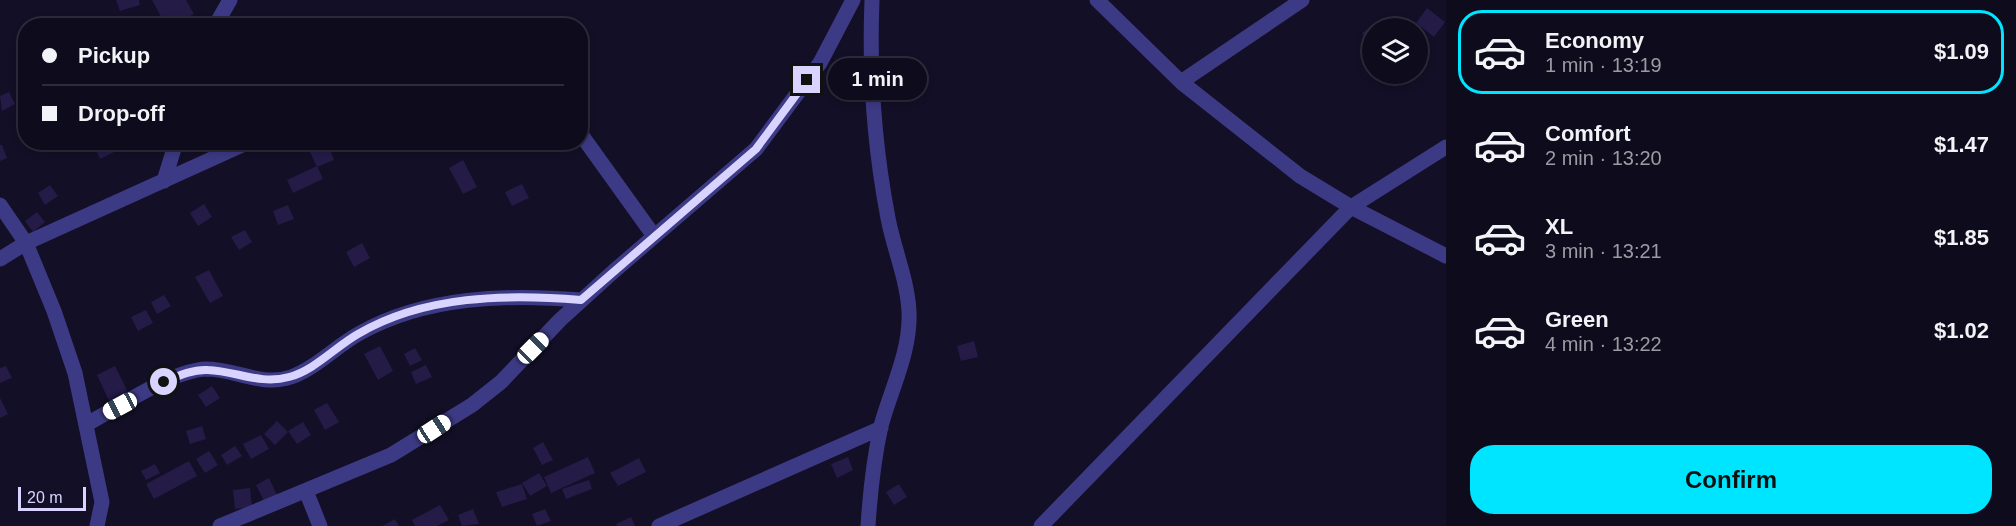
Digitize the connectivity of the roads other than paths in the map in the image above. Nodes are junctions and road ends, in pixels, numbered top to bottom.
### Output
1 (230, 0) edge
2 (853, 0) edge
3 (872, 0) edge
4 (1097, 0) edge
5 (1294, 2) edge
6 (220, 18) edge
7 (1181, 82) junction
8 (588, 145) edge
9 (1446, 147) edge
10 (174, 150) edge
11 (232, 150) edge
12 (164, 181) junction
13 (0, 205) edge
14 (1351, 207) junction
15 (654, 236) junction
16 (26, 243) junction
17 (1446, 256) edge
18 (0, 258) edge
19 (581, 300) junction
20 (87, 424) junction
21 (881, 428) junction
22 (306, 491) junction
23 (97, 526) edge
24 (220, 526) edge
25 (320, 526) edge
26 (659, 526) edge
27 (868, 526) edge
28 (1041, 526) edge

1 - 6 street
2 - 15 street
3 - 21 street
4 - 7 street
5 - 7 street
7 - 14 street
8 - 15 street
9 - 14 street
10 - 12 street
11 - 12 street
12 - 16 street
13 - 16 street
14 - 17 street
14 - 28 street
15 - 19 street
16 - 18 street
16 - 20 street
19 - 20 street
19 - 22 street
20 - 23 street
21 - 26 street
21 - 27 street
22 - 24 street
22 - 25 street

